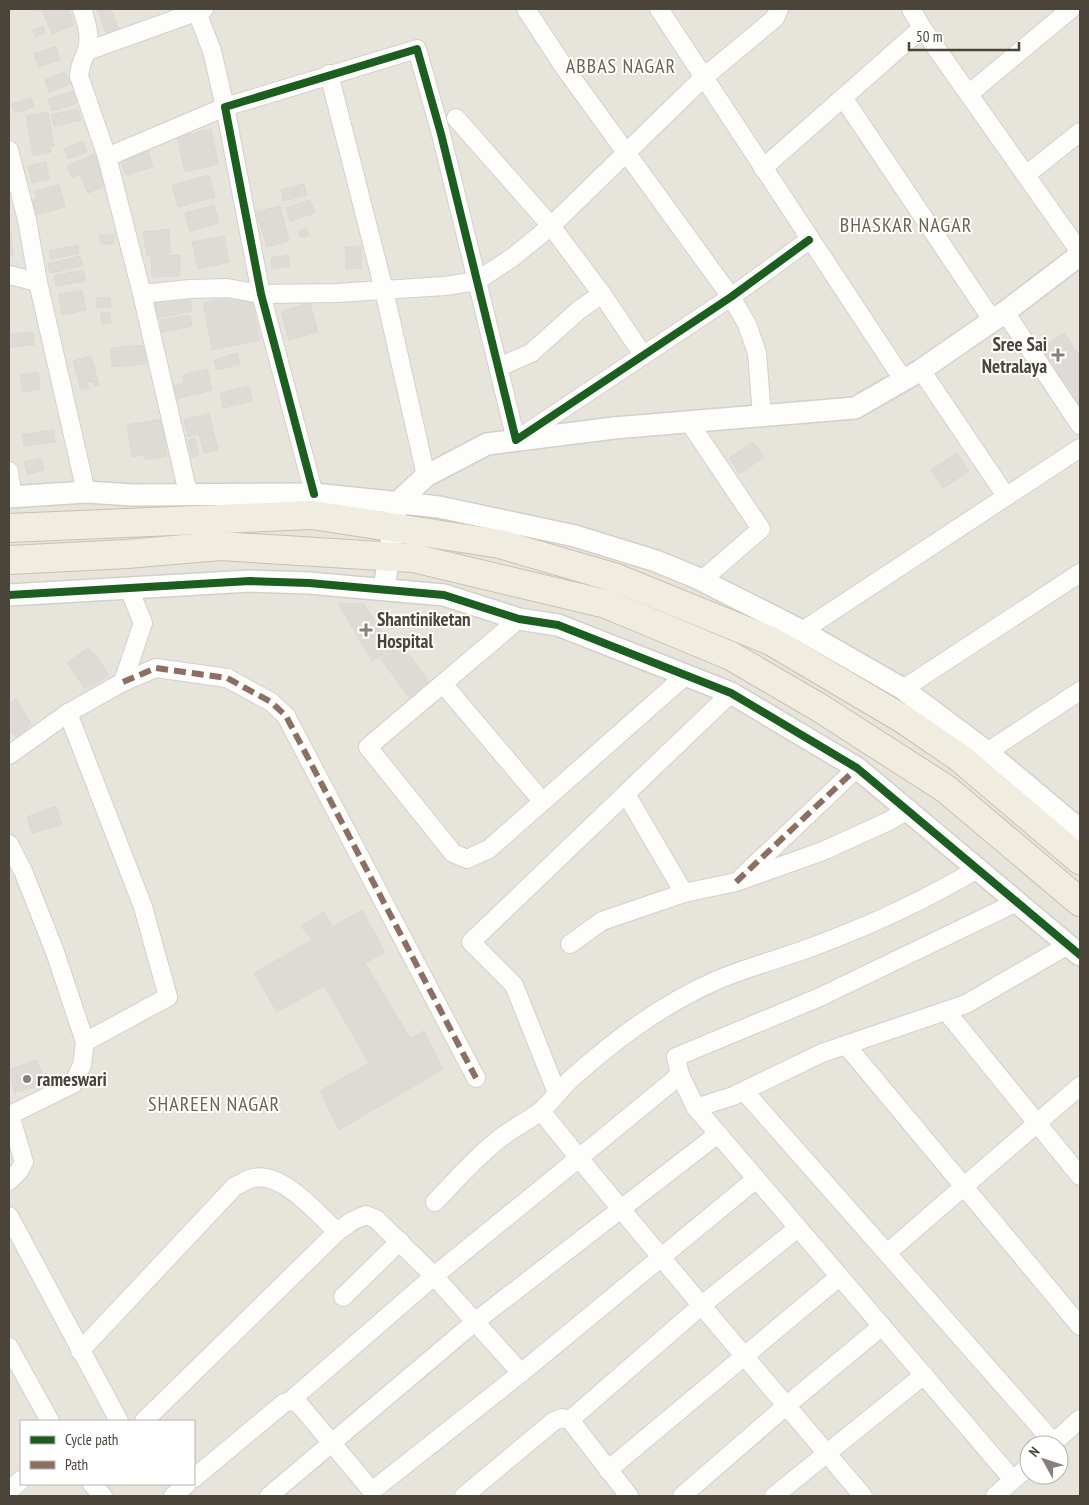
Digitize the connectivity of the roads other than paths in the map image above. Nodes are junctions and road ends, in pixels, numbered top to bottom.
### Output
1 (82, 9) edge
2 (526, 9) edge
3 (660, 9) edge
4 (779, 9) edge
5 (911, 9) edge
6 (1071, 9) edge
7 (201, 10) edge
8 (922, 28) junction
9 (87, 51) junction
10 (329, 74) junction
11 (703, 78) junction
12 (970, 93) junction
13 (844, 99) junction
14 (225, 107) junction
15 (456, 118) dead end
16 (1080, 132) edge
17 (9, 150) edge
18 (625, 153) junction
19 (107, 157) junction
20 (762, 168) junction
21 (1026, 175) junction
22 (551, 226) junction
23 (809, 240) junction
24 (1080, 254) edge
25 (9, 275) edge
26 (477, 281) junction
27 (38, 282) junction
28 (384, 290) junction
29 (142, 294) junction
30 (261, 294) junction
31 (602, 294) junction
32 (731, 297) junction
33 (999, 316) junction
34 (643, 355) junction
35 (499, 367) junction
36 (913, 375) junction
37 (762, 416) junction
38 (689, 422) junction
39 (1080, 425) edge
40 (516, 440) junction
41 (1080, 448) edge
42 (9, 471) edge
43 (426, 476) junction
44 (86, 492) junction
45 (188, 493) junction
46 (314, 494) junction
47 (1006, 496) junction
48 (11, 497) edge
49 (395, 515) junction
50 (9, 528) edge
51 (389, 556) junction
52 (9, 560) edge
53 (1080, 573) edge
54 (702, 580) junction
55 (129, 589) junction
56 (384, 589) junction
57 (9, 595) edge
58 (519, 619) junction
59 (802, 631) junction
60 (685, 676) junction
61 (122, 682) junction
62 (444, 684) junction
63 (903, 689) junction
64 (1080, 691) edge
65 (731, 693) junction
66 (68, 713) junction
67 (987, 752) junction
68 (9, 755) edge
69 (857, 768) junction
70 (626, 794) junction
71 (542, 801) junction
72 (909, 809) junction
73 (1077, 821) edge
74 (9, 844) edge
75 (1080, 860) edge
76 (979, 868) junction
77 (736, 882) junction
78 (684, 893) junction
79 (1017, 902) junction
80 (1080, 902) edge
81 (570, 944) dead end
82 (1074, 950) edge
83 (946, 1011) junction
84 (85, 1042) junction
85 (846, 1045) junction
86 (680, 1075) junction
87 (476, 1078) dead end
88 (1080, 1086) edge
89 (744, 1091) junction
90 (557, 1092) junction
91 (696, 1108) junction
92 (541, 1111) junction
93 (9, 1113) edge
94 (1037, 1122) junction
95 (718, 1134) junction
96 (580, 1158) junction
97 (1080, 1176) edge
98 (756, 1178) junction
99 (9, 1181) edge
100 (964, 1186) junction
101 (436, 1202) dead end
102 (622, 1210) junction
103 (9, 1216) edge
104 (798, 1228) junction
105 (337, 1232) junction
106 (400, 1241) junction
107 (888, 1253) junction
108 (661, 1256) junction
109 (434, 1276) junction
110 (839, 1277) junction
111 (343, 1297) dead end
112 (702, 1305) junction
113 (476, 1321) junction
114 (882, 1326) junction
115 (1080, 1326) edge
116 (9, 1347) edge
117 (80, 1351) junction
118 (744, 1355) junction
119 (521, 1373) junction
120 (924, 1375) junction
121 (290, 1401) junction
122 (786, 1405) junction
123 (1080, 1419) edge
124 (49, 1420) edge
125 (118, 1420) edge
126 (145, 1420) edge
127 (570, 1420) junction
128 (1045, 1435) edge
129 (1063, 1435) edge
130 (334, 1444) junction
131 (826, 1453) junction
132 (608, 1470) junction
133 (1019, 1475) edge
134 (195, 1477) edge
135 (1013, 1480) junction
136 (20, 1481) edge
137 (93, 1485) edge
138 (186, 1485) edge
139 (9, 1491) edge
140 (371, 1495) edge
141 (103, 1496) edge
142 (172, 1496) edge
143 (269, 1496) edge
144 (464, 1496) edge
145 (629, 1496) edge
146 (682, 1496) edge
147 (774, 1496) edge
148 (862, 1496) edge
149 (995, 1496) edge

1 - 9 street
2 - 18 street
3 - 11 street
4 - 11 street
5 - 8 street
6 - 12 street
7 - 9 street
7 - 14 street
8 - 12 street
8 - 13 street
9 - 19 street
10 - 14 street
10 - 26 street
10 - 28 street
11 - 18 street
11 - 20 street
12 - 21 street
13 - 20 street
13 - 33 street
14 - 19 street
14 - 30 street
15 - 22 street
16 - 21 street
17 - 27 street
18 - 22 street
18 - 32 street
19 - 29 street
20 - 23 street
21 - 24 street
22 - 26 street
22 - 31 street
23 - 32 street
23 - 36 street
24 - 33 street
25 - 27 street
26 - 28 street
26 - 35 street
27 - 44 street
28 - 30 street
28 - 43 street
29 - 30 street
29 - 45 street
30 - 46 street
31 - 34 street
31 - 35 street
32 - 34 street
32 - 37 street
33 - 36 street
33 - 39 street
34 - 40 street
35 - 40 street
36 - 37 street
36 - 47 street
37 - 38 street
38 - 40 street
38 - 54 street
40 - 43 street
41 - 47 street
42 - 48 street
43 - 49 street
44 - 45 street
44 - 48 street
45 - 46 street
46 - 49 street
47 - 59 street
49 - 50 highway
49 - 51 street
49 - 54 street
49 - 75 highway
51 - 52 highway
51 - 56 street
51 - 80 highway
53 - 63 street
54 - 59 street
55 - 56 street
55 - 57 street
55 - 61 street
56 - 58 street
58 - 60 street
58 - 62 street
59 - 63 street
60 - 65 street
60 - 71 street
61 - 66 street
61 - 87 street
62 - 71 street
62 - 71 street
63 - 67 street
64 - 67 street
65 - 69 street
65 - 70 street
66 - 68 street
66 - 84 street
67 - 73 street
69 - 72 street
69 - 77 street
70 - 78 street
70 - 90 street
72 - 76 street
72 - 77 street
74 - 84 street
76 - 79 street
76 - 90 street
77 - 78 street
78 - 81 street
79 - 82 street
79 - 86 street
82 - 83 street
83 - 85 street
83 - 94 street
84 - 93 street
85 - 89 street
85 - 100 street
86 - 91 street
86 - 96 street
88 - 94 street
89 - 91 street
89 - 107 street
90 - 92 street
91 - 95 street
92 - 96 street
92 - 101 street
93 - 99 street
94 - 97 street
94 - 100 street
95 - 98 street
95 - 102 street
96 - 102 street
96 - 109 street
98 - 104 street
98 - 108 street
100 - 107 street
100 - 115 street
102 - 108 street
102 - 113 street
103 - 117 street
104 - 110 street
104 - 112 street
105 - 106 street
105 - 117 street
105 - 126 street
106 - 109 street
106 - 111 street
107 - 128 street
108 - 112 street
108 - 119 street
109 - 113 street
109 - 121 street
110 - 114 street
110 - 118 street
112 - 118 street
112 - 127 street
113 - 119 street
113 - 130 street
114 - 120 street
114 - 122 street
116 - 124 street
117 - 125 street
118 - 122 street
118 - 132 street
119 - 140 street
120 - 131 street
120 - 135 street
121 - 130 street
121 - 134 street
122 - 131 street
122 - 146 street
123 - 129 street
127 - 132 street
127 - 144 street
130 - 140 street
130 - 143 street
131 - 147 street
131 - 148 street
132 - 145 street
133 - 135 street
135 - 149 street
136 - 139 street
137 - 141 street
138 - 142 street

